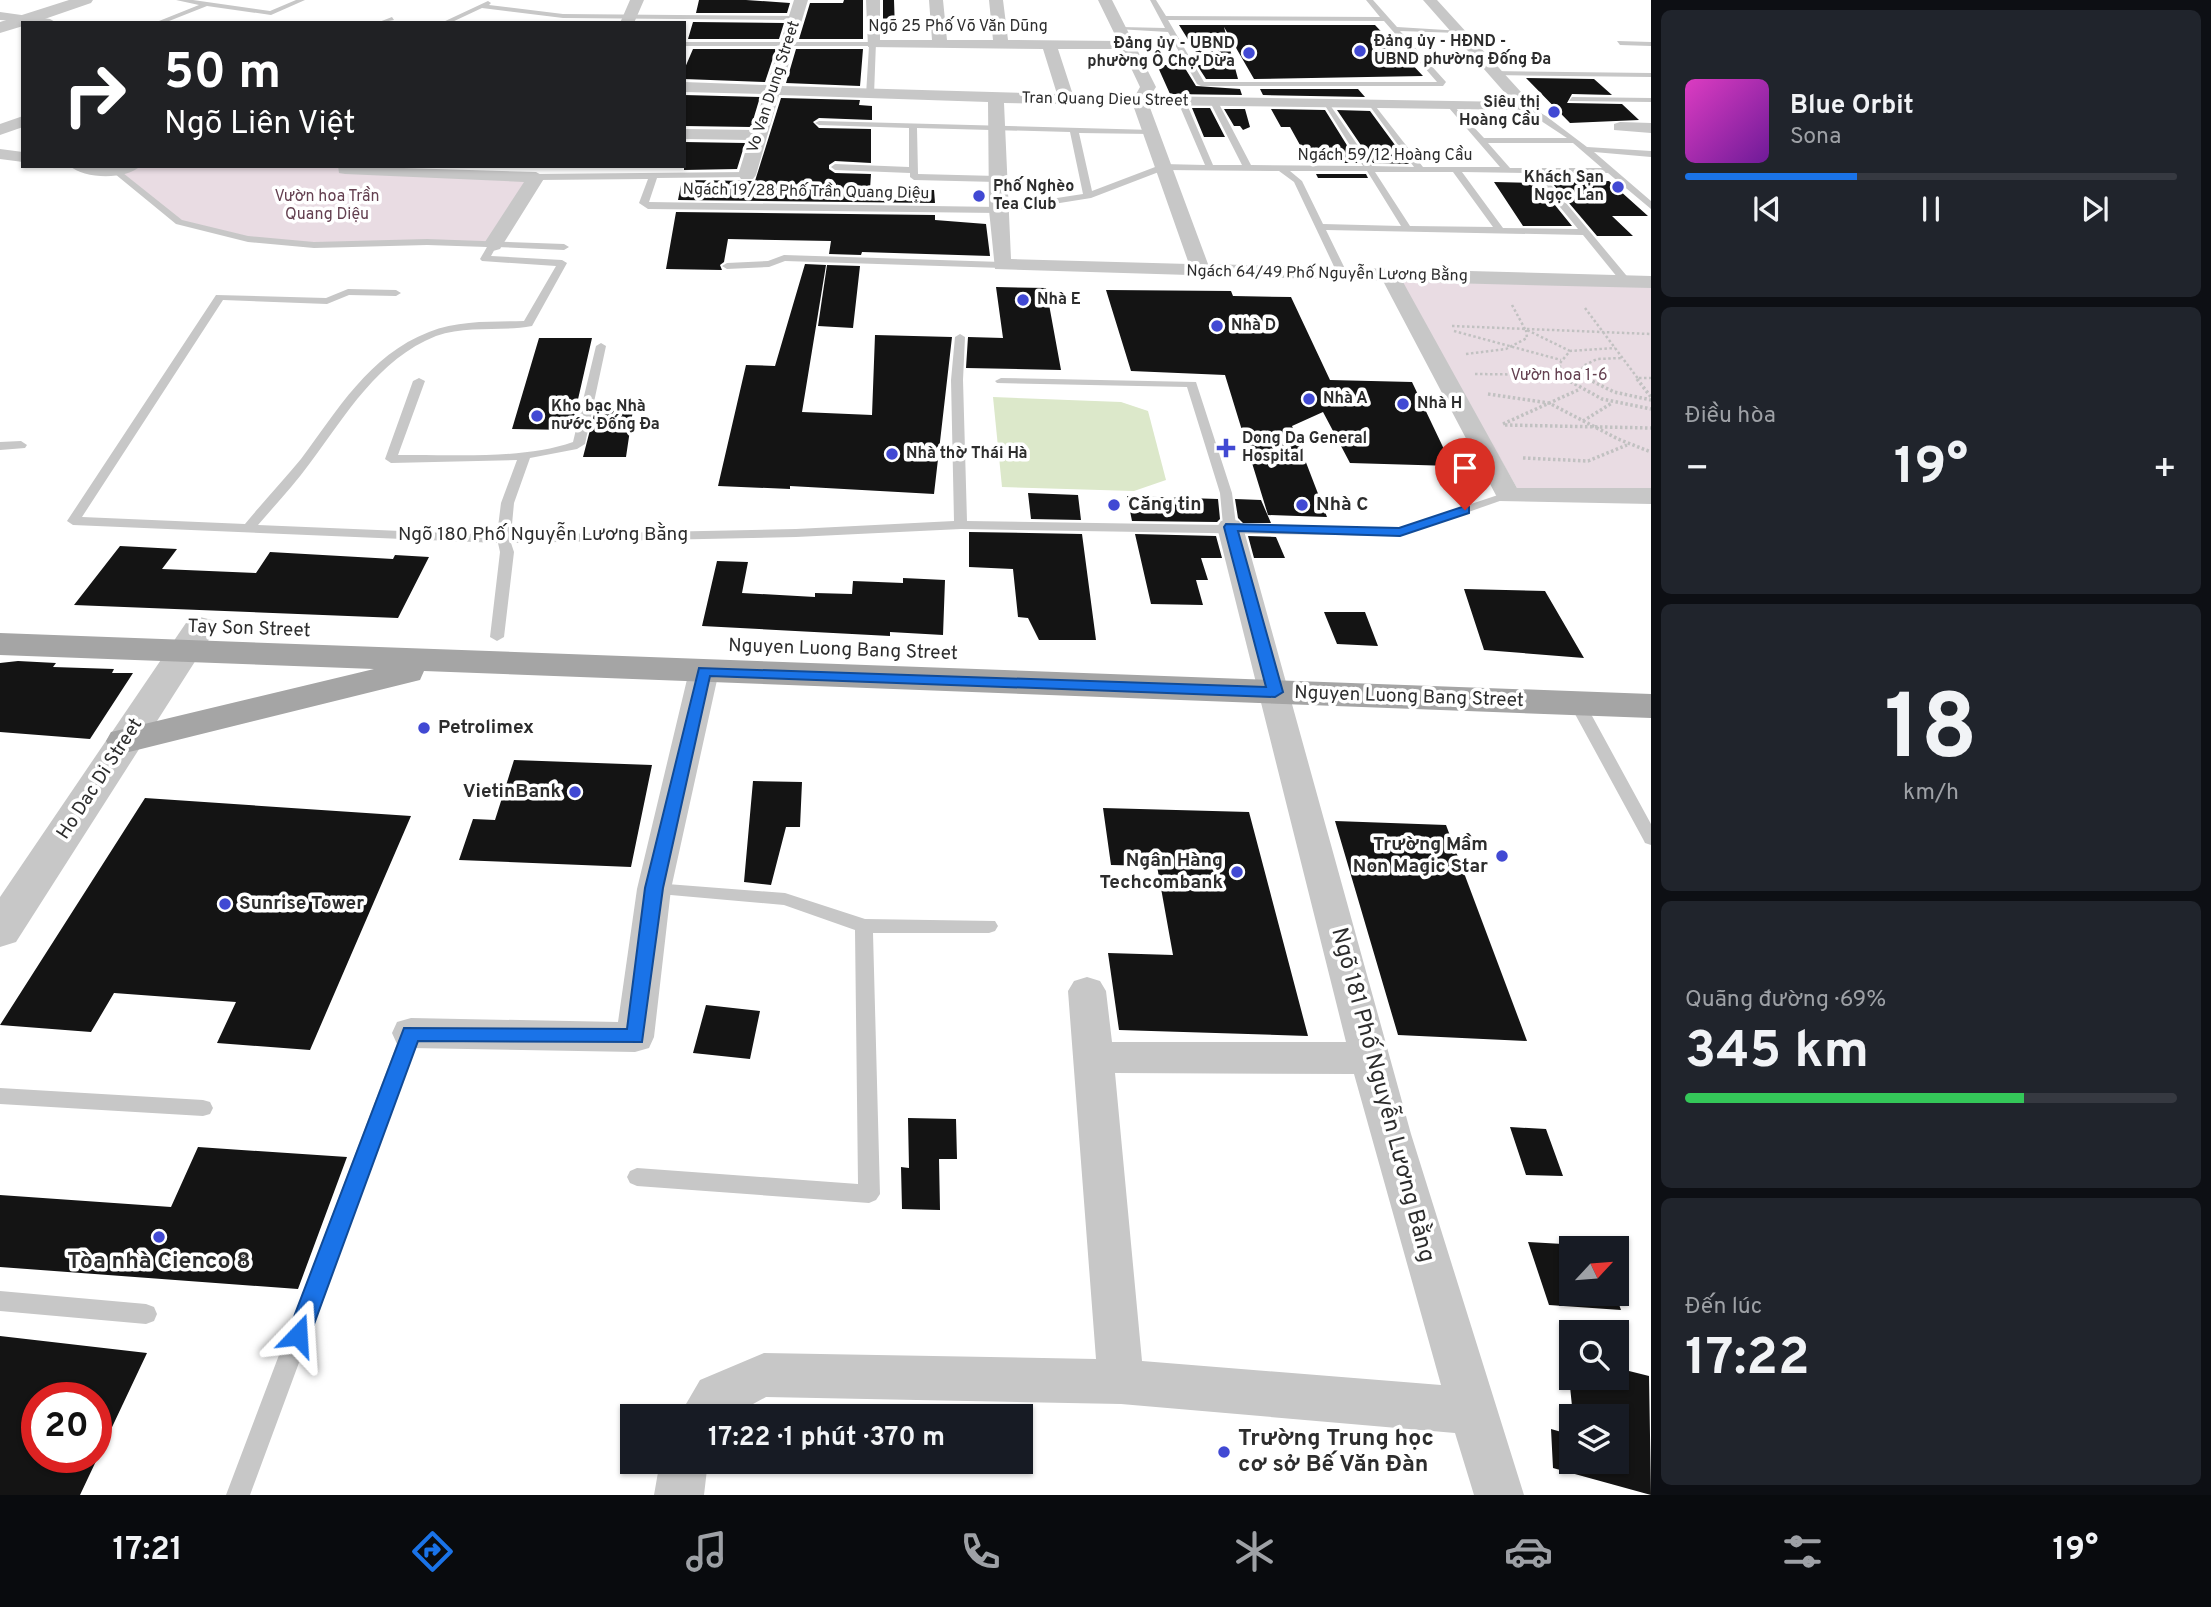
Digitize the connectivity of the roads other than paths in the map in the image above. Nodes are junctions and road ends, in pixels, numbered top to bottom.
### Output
1 (85, 0) edge
2 (179, 0) edge
3 (302, 0) edge
4 (494, 0) edge
5 (637, 0) edge
6 (802, 0) edge
7 (873, 0) edge
8 (936, 0) edge
9 (996, 0) edge
10 (1105, 0) edge
11 (1153, 0) edge
12 (1369, 0) edge
13 (1430, 0) edge
14 (208, 3) junction
15 (480, 6) junction
16 (706, 9) dead end
17 (0, 16) edge
18 (703, 17) junction
19 (796, 18) junction
20 (1163, 18) junction
21 (392, 19) dead end
22 (1386, 19) junction
23 (29, 20) junction
24 (628, 20) edge
25 (25, 21) edge
26 (36, 21) edge
27 (162, 21) edge
28 (386, 21) edge
29 (448, 21) edge
30 (21, 22) edge
31 (0, 28) edge
32 (1121, 29) junction
33 (1395, 29) junction
34 (1170, 30) junction
35 (1458, 31) junction
36 (1620, 43) dead end
37 (686, 44) edge
38 (788, 44) junction
39 (873, 44) junction
40 (940, 44) junction
41 (1651, 44) edge
42 (1001, 45) junction
43 (1049, 45) junction
44 (1129, 45) junction
45 (1493, 73) junction
46 (1640, 75) junction
47 (1651, 75) edge
48 (1240, 84) junction
49 (1651, 84) edge
50 (686, 87) edge
51 (771, 91) junction
52 (870, 95) junction
53 (996, 98) junction
54 (1572, 99) dead end
55 (1067, 100) junction
56 (1651, 100) edge
57 (1139, 101) junction
58 (1182, 102) junction
59 (1214, 102) junction
60 (1249, 103) junction
61 (1328, 104) junction
62 (1373, 105) junction
63 (1452, 106) junction
64 (1526, 107) junction
65 (21, 122) edge
66 (819, 122) dead end
67 (913, 125) junction
68 (1620, 127) dead end
69 (996, 128) junction
70 (1651, 128) edge
71 (0, 130) edge
72 (1074, 130) junction
73 (1150, 132) junction
74 (686, 134) edge
75 (759, 135) junction
76 (1484, 140) junction
77 (1577, 141) junction
78 (1589, 149) junction
79 (0, 154) edge
80 (1651, 154) edge
81 (21, 158) edge
82 (835, 167) dead end
83 (1163, 167) junction
84 (1210, 167) junction
85 (346, 168) edge
86 (1248, 168) junction
87 (124, 169) edge
88 (1282, 169) junction
89 (912, 170) junction
90 (1372, 170) junction
91 (1421, 170) junction
92 (1456, 170) junction
93 (1508, 171) junction
94 (1535, 171) junction
95 (1607, 171) junction
96 (747, 175) joint
97 (536, 177) junction
98 (653, 177) junction
99 (998, 179) junction
100 (1088, 196) junction
101 (1651, 206) edge
102 (998, 210) junction
103 (1321, 227) junction
104 (1407, 228) junction
105 (1500, 230) junction
106 (1586, 232) junction
107 (493, 245) junction
108 (564, 247) dead end
109 (1002, 265) junction
110 (727, 266) dead end
111 (1200, 271) junction
112 (1343, 275) junction
113 (1390, 276) junction
114 (1626, 281) junction
115 (1651, 282) edge
116 (396, 293) dead end
117 (960, 337) dead end
118 (601, 346) dead end
119 (1001, 381) dead end
120 (419, 382) dead end
121 (21, 445) dead end
122 (0, 446) edge
123 (525, 456) junction
124 (1508, 496) junction
125 (1651, 496) edge
126 (961, 526) junction
127 (1230, 527) junction
128 (248, 529) junction
129 (503, 539) junction
130 (0, 620) edge
131 (497, 637) junction
132 (192, 639) junction
133 (0, 644) edge
134 (453, 661) junction
135 (704, 671) junction
136 (1271, 679) junction
137 (1651, 680) edge
138 (1577, 703) junction
139 (1651, 706) edge
140 (125, 741) junction
141 (1651, 839) edge
142 (654, 888) junction
143 (864, 926) junction
144 (989, 926) dead end
145 (0, 931) edge
146 (1087, 991) dead end
147 (411, 1033) joint
148 (1094, 1057) junction
149 (1367, 1058) junction
150 (0, 1096) edge
151 (203, 1108) dead end
152 (637, 1177) dead end
153 (0, 1301) edge
154 (146, 1314) dead end
155 (1121, 1382) junction
156 (711, 1404) edge
157 (1471, 1411) junction
158 (682, 1474) edge
159 (238, 1495) edge
160 (680, 1495) edge
161 (1499, 1495) edge

1 - 23 street
2 - 14 lane
3 - 14 lane
4 - 15 lane
5 - 24 street
6 - 19 street, Vo Van Dung Street
7 - 39 street
8 - 40 street
9 - 42 street
10 - 32 street
11 - 20 lane
12 - 22 lane
13 - 35 street
14 - 27 lane
15 - 24 lane
15 - 29 lane
16 - 18 lane
17 - 23 street
18 - 19 lane
18 - 24 lane
19 - 38 street, Vo Van Dung Street
20 - 22 lane
20 - 34 lane
21 - 28 lane
22 - 33 lane
23 - 25 street
23 - 26 street
30 - 31 street
32 - 34 lane
32 - 44 street
33 - 35 lane
33 - 48 lane
34 - 48 lane
35 - 45 street
36 - 41 lane
37 - 38 lane, Ngõ 25 Phố Võ Văn Dũng
38 - 39 lane, Ngõ 25 Phố Võ Văn Dũng
38 - 51 street, Vo Van Dung Street
39 - 40 street, Ngõ 25 Phố Võ Văn Dũng
39 - 52 lane
40 - 42 street, Ngõ 25 Phố Võ Văn Dũng
42 - 43 street, Ngõ 25 Phố Võ Văn Dũng
43 - 44 street, Ngõ 25 Phố Võ Văn Dũng
43 - 55 street
44 - 57 street
45 - 46 lane
45 - 64 street
46 - 47 lane
46 - 49 lane
48 - 60 lane
50 - 51 street, Tran Quang Dieu Street
51 - 52 street, Tran Quang Dieu Street
51 - 75 street, Vo Van Dung Street
52 - 53 street, Tran Quang Dieu Street
53 - 55 street, Tran Quang Dieu Street
53 - 69 street
54 - 56 lane
55 - 57 street, Tran Quang Dieu Street
57 - 58 street, Tran Quang Dieu Street
57 - 73 street
58 - 59 street, Tran Quang Dieu Street
58 - 84 lane
59 - 60 street, Tran Quang Dieu Street
59 - 86 lane
60 - 61 street, Tran Quang Dieu Street
61 - 62 street, Tran Quang Dieu Street
61 - 90 lane
62 - 63 street, Tran Quang Dieu Street
62 - 91 lane
63 - 64 street, Tran Quang Dieu Street
63 - 76 lane
64 - 77 lane
65 - 71 street
66 - 67 lane
67 - 69 lane
67 - 89 lane
68 - 70 street
69 - 72 lane
69 - 99 street
72 - 73 lane
72 - 100 lane
73 - 83 street
74 - 75 street
75 - 96 street, Vo Van Dung Street
76 - 77 lane
76 - 93 lane
77 - 78 lane
78 - 80 lane
78 - 95 lane
79 - 81 street
82 - 89 lane
83 - 84 lane, Ngách 59/12 Hoàng Cầu
83 - 100 lane
83 - 111 street
84 - 86 lane, Ngách 59/12 Hoàng Cầu
85 - 97 street
86 - 88 lane, Ngách 59/12 Hoàng Cầu
87 - 107 lane
88 - 90 lane, Ngách 59/12 Hoàng Cầu
88 - 103 lane
89 - 99 lane
90 - 91 lane, Ngách 59/12 Hoàng Cầu
90 - 104 lane
91 - 92 lane, Ngách 59/12 Hoàng Cầu
92 - 93 lane, Ngách 59/12 Hoàng Cầu
92 - 105 lane
93 - 94 lane, Ngách 59/12 Hoàng Cầu
94 - 95 lane, Ngách 59/12 Hoàng Cầu
94 - 106 lane
95 - 101 lane
96 - 98 lane
97 - 98 lane
97 - 107 street
98 - 102 lane, Ngách 19/28 Phố Trần Quang Diệu
99 - 102 street
100 - 102 lane
102 - 109 street
103 - 104 lane
103 - 112 lane
104 - 105 lane
105 - 106 lane
106 - 114 lane
107 - 108 lane
107 - 128 lane
109 - 110 lane
109 - 111 street, Ngách 64/49 Phố Nguyễn Lương Bằng
111 - 112 street, Ngách 64/49 Phố Nguyễn Lương Bằng
112 - 113 street, Ngách 64/49 Phố Nguyễn Lương Bằng
113 - 114 street, Ngách 64/49 Phố Nguyễn Lương Bằng
113 - 124 street
114 - 115 street, Ngách 64/49 Phố Nguyễn Lương Bằng
116 - 128 lane, Ngõ 180 Phố Nguyễn Lương Bằng
117 - 126 lane
118 - 123 lane
119 - 127 lane
120 - 123 lane
121 - 122 lane
123 - 129 lane
124 - 125 street
124 - 127 lane, Ngõ 180 Phố Nguyễn Lương Bằng
126 - 127 lane, Ngõ 180 Phố Nguyễn Lương Bằng
126 - 129 lane, Ngõ 180 Phố Nguyễn Lương Bằng
127 - 136 street
128 - 129 lane, Ngõ 180 Phố Nguyễn Lương Bằng
129 - 131 lane
130 - 132 main road, Tay Son Street
131 - 132 main road, Tay Son Street
131 - 136 main road, Nguyen Luong Bang Street
132 - 133 main road, Tay Son Street
132 - 134 main road, Tay Son Street
132 - 140 street, Ho Dac Di Street
134 - 135 main road, Nguyen Luong Bang Street
134 - 140 main road
135 - 136 main road, Nguyen Luong Bang Street
135 - 142 street
136 - 137 main road, Nguyen Luong Bang Street
136 - 138 main road, Nguyen Luong Bang Street
136 - 149 street, Ngõ 181 Phố Nguyễn Lương Bằng
138 - 139 main road, Nguyen Luong Bang Street
138 - 141 lane
140 - 145 street, Ho Dac Di Street
142 - 143 lane
142 - 147 street
143 - 144 lane
143 - 152 lane
146 - 148 street
147 - 159 lane
148 - 149 street
148 - 155 street
149 - 157 street, Ngõ 181 Phố Nguyễn Lương Bằng
150 - 151 lane
153 - 154 lane
155 - 156 street
155 - 157 street
157 - 161 street, Ngõ 181 Phố Nguyễn Lương Bằng
158 - 160 street

